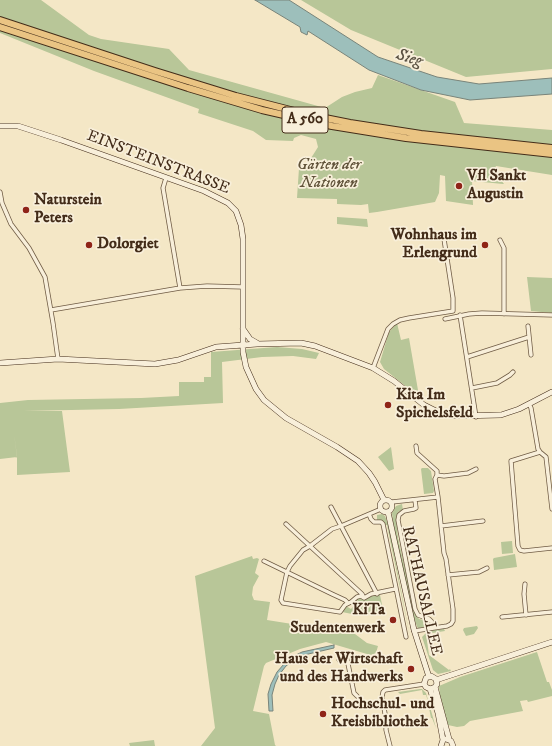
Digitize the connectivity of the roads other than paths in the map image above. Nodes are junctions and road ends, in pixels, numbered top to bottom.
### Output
1 (0, 20) edge
2 (0, 26) edge
3 (0, 126) edge
4 (552, 148) edge
5 (552, 154) edge
6 (166, 178) junction
7 (0, 192) edge
8 (444, 239) dead end
9 (500, 240) dead end
10 (243, 287) junction
11 (180, 288) junction
12 (51, 310) junction
13 (504, 314) junction
14 (460, 315) junction
15 (552, 315) edge
16 (445, 319) dead end
17 (528, 326) dead end
18 (243, 328) junction
19 (529, 337) junction
20 (257, 344) junction
21 (243, 345) junction
22 (531, 355) dead end
23 (467, 357) junction
24 (58, 359) junction
25 (0, 363) edge
26 (373, 368) junction
27 (514, 372) dead end
28 (472, 388) junction
29 (552, 392) edge
30 (529, 404) junction
31 (476, 416) junction
32 (416, 446) dead end
33 (540, 452) junction
34 (476, 469) dead end
35 (547, 470) junction
36 (552, 470) edge
37 (437, 475) junction
38 (438, 497) junction
39 (384, 500) junction
40 (415, 500) junction
41 (392, 502) junction
42 (331, 507) dead end
43 (552, 508) edge
44 (381, 509) junction
45 (388, 512) junction
46 (369, 514) junction
47 (483, 521) dead end
48 (286, 524) dead end
49 (341, 526) junction
50 (442, 526) junction
51 (310, 546) junction
52 (552, 548) edge
53 (264, 561) dead end
54 (487, 568) dead end
55 (287, 572) junction
56 (448, 576) junction
57 (525, 584) dead end
58 (395, 589) junction
59 (377, 594) junction
60 (364, 598) junction
61 (348, 603) junction
62 (552, 612) edge
63 (526, 615) junction
64 (502, 616) dead end
65 (433, 628) junction
66 (414, 631) junction
67 (406, 637) dead end
68 (552, 642) edge
69 (339, 660) dead end
70 (428, 677) junction
71 (436, 680) junction
72 (424, 684) junction
73 (432, 688) junction
74 (357, 696) dead end
75 (446, 740) junction
76 (390, 746) edge
77 (441, 746) edge
78 (453, 746) edge

1 - 4 highway, A 560
2 - 5 highway, A 560
3 - 6 street, EINSTEINSTRASSE
6 - 10 street, EINSTEINSTRASSE
6 - 11 street
7 - 12 street
8 - 26 street
9 - 13 street
10 - 11 street
10 - 18 street, EINSTEINSTRASSE
11 - 12 street
12 - 24 street
13 - 14 street
13 - 15 street
14 - 16 street
14 - 23 street
17 - 19 street
18 - 20 street
18 - 21 street, EINSTEINSTRASSE
19 - 22 street
19 - 23 street
20 - 21 street
20 - 26 street
21 - 24 street
21 - 39 street
23 - 28 street
24 - 25 street
26 - 31 street
27 - 28 street
28 - 31 street
29 - 30 street
30 - 31 street
30 - 33 street
32 - 37 street
33 - 35 street
33 - 52 street
34 - 37 street
35 - 36 street
35 - 43 street
37 - 38 street
38 - 40 street
38 - 50 street
39 - 41 street
39 - 44 street
40 - 41 street
40 - 65 street, RATHAUSALLEE
41 - 45 street
42 - 49 street
44 - 45 street
44 - 46 street
45 - 66 street, RATHAUSALLEE
46 - 49 street
46 - 58 street
47 - 50 street
48 - 51 street
49 - 51 street
49 - 59 street
50 - 56 street
51 - 55 street
51 - 60 street
53 - 55 street
54 - 56 street
55 - 61 street
55 - 61 street
56 - 65 street
57 - 63 street
58 - 59 street
58 - 67 street
59 - 60 street
60 - 61 street
62 - 63 street
63 - 64 street
65 - 66 street
66 - 70 street, RATHAUSALLEE
68 - 71 street
69 - 74 street
70 - 71 street, RATHAUSALLEE
70 - 72 street, RATHAUSALLEE
71 - 73 street
72 - 73 street
72 - 76 street
73 - 75 street
75 - 77 street
75 - 78 street

